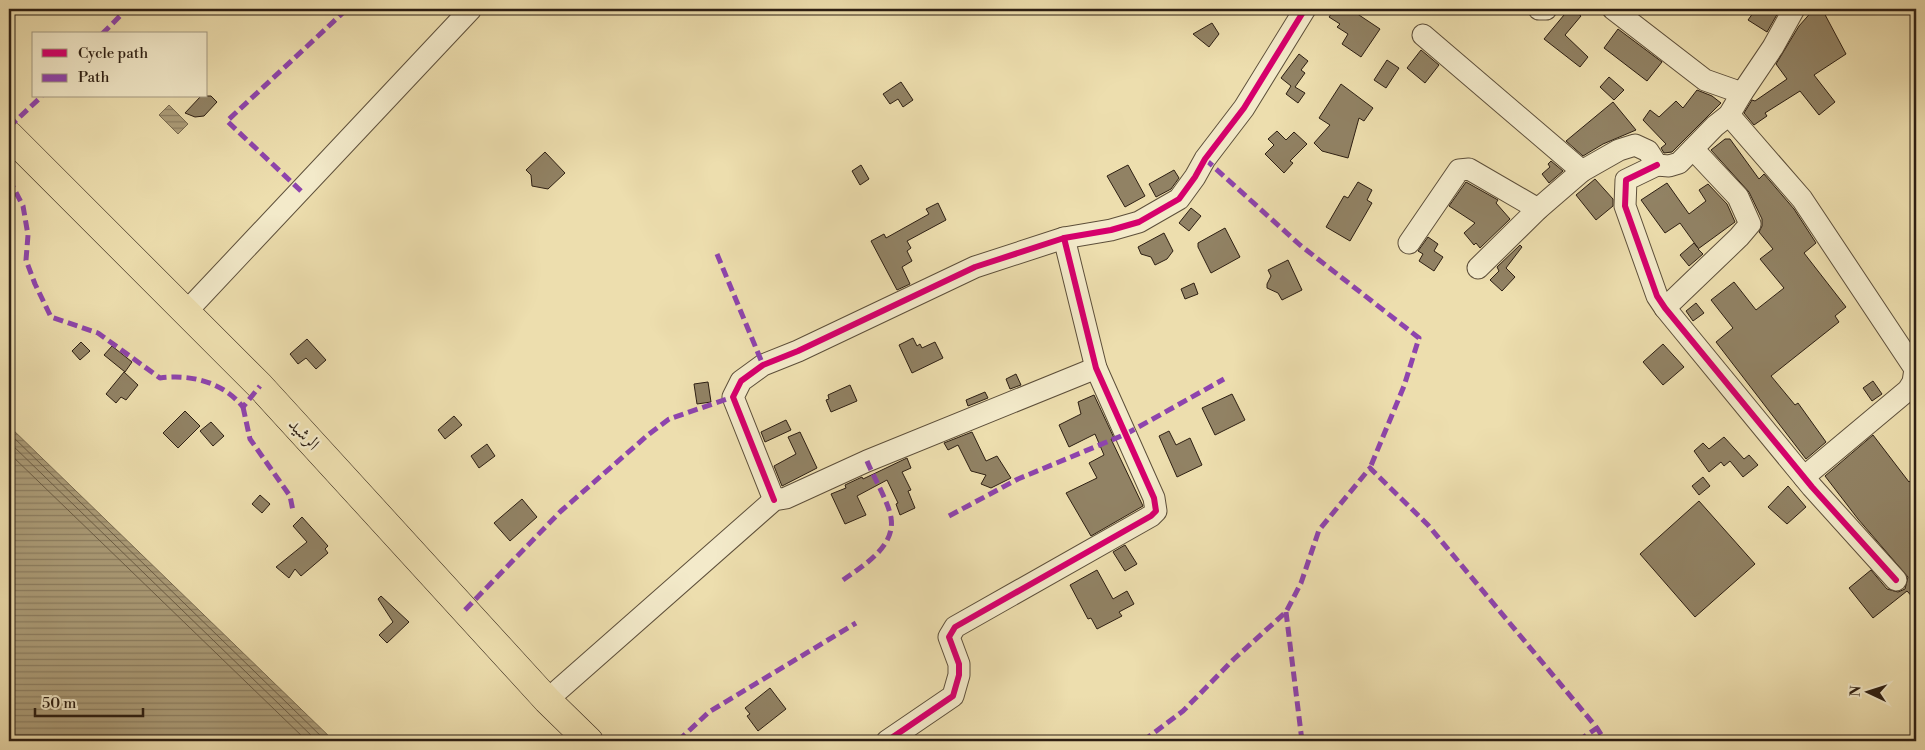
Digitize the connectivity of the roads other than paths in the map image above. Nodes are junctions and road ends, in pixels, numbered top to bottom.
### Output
1 (471, 9) edge
2 (1305, 9) edge
3 (1540, 9) edge
4 (1546, 9) edge
5 (1613, 9) edge
6 (1794, 9) edge
7 (1423, 35) dead end
8 (1742, 93) junction
9 (1729, 115) junction
10 (9, 135) edge
11 (1693, 149) junction
12 (1657, 165) junction
13 (1582, 171) junction
14 (1538, 209) junction
15 (1064, 238) junction
16 (1408, 243) dead end
17 (1478, 268) dead end
18 (1665, 308) junction
19 (186, 312) junction
20 (1096, 368) junction
21 (1804, 477) junction
22 (774, 500) junction
23 (1896, 580) dead end
24 (547, 700) junction
25 (590, 741) edge
26 (886, 741) edge

1 - 19 street
2 - 15 street
3 - 4 street
5 - 8 street
6 - 8 street
7 - 13 street
8 - 9 street
9 - 11 street
9 - 21 street
10 - 19 main road, الرشيد
11 - 12 street
11 - 18 street
12 - 13 street
12 - 18 street
13 - 14 street
14 - 16 street
14 - 17 street
15 - 20 street
15 - 22 street
18 - 21 street
19 - 24 main road, الرشيد
20 - 22 street
20 - 26 street
21 - 23 street
22 - 24 street
24 - 25 main road, الرشيد

